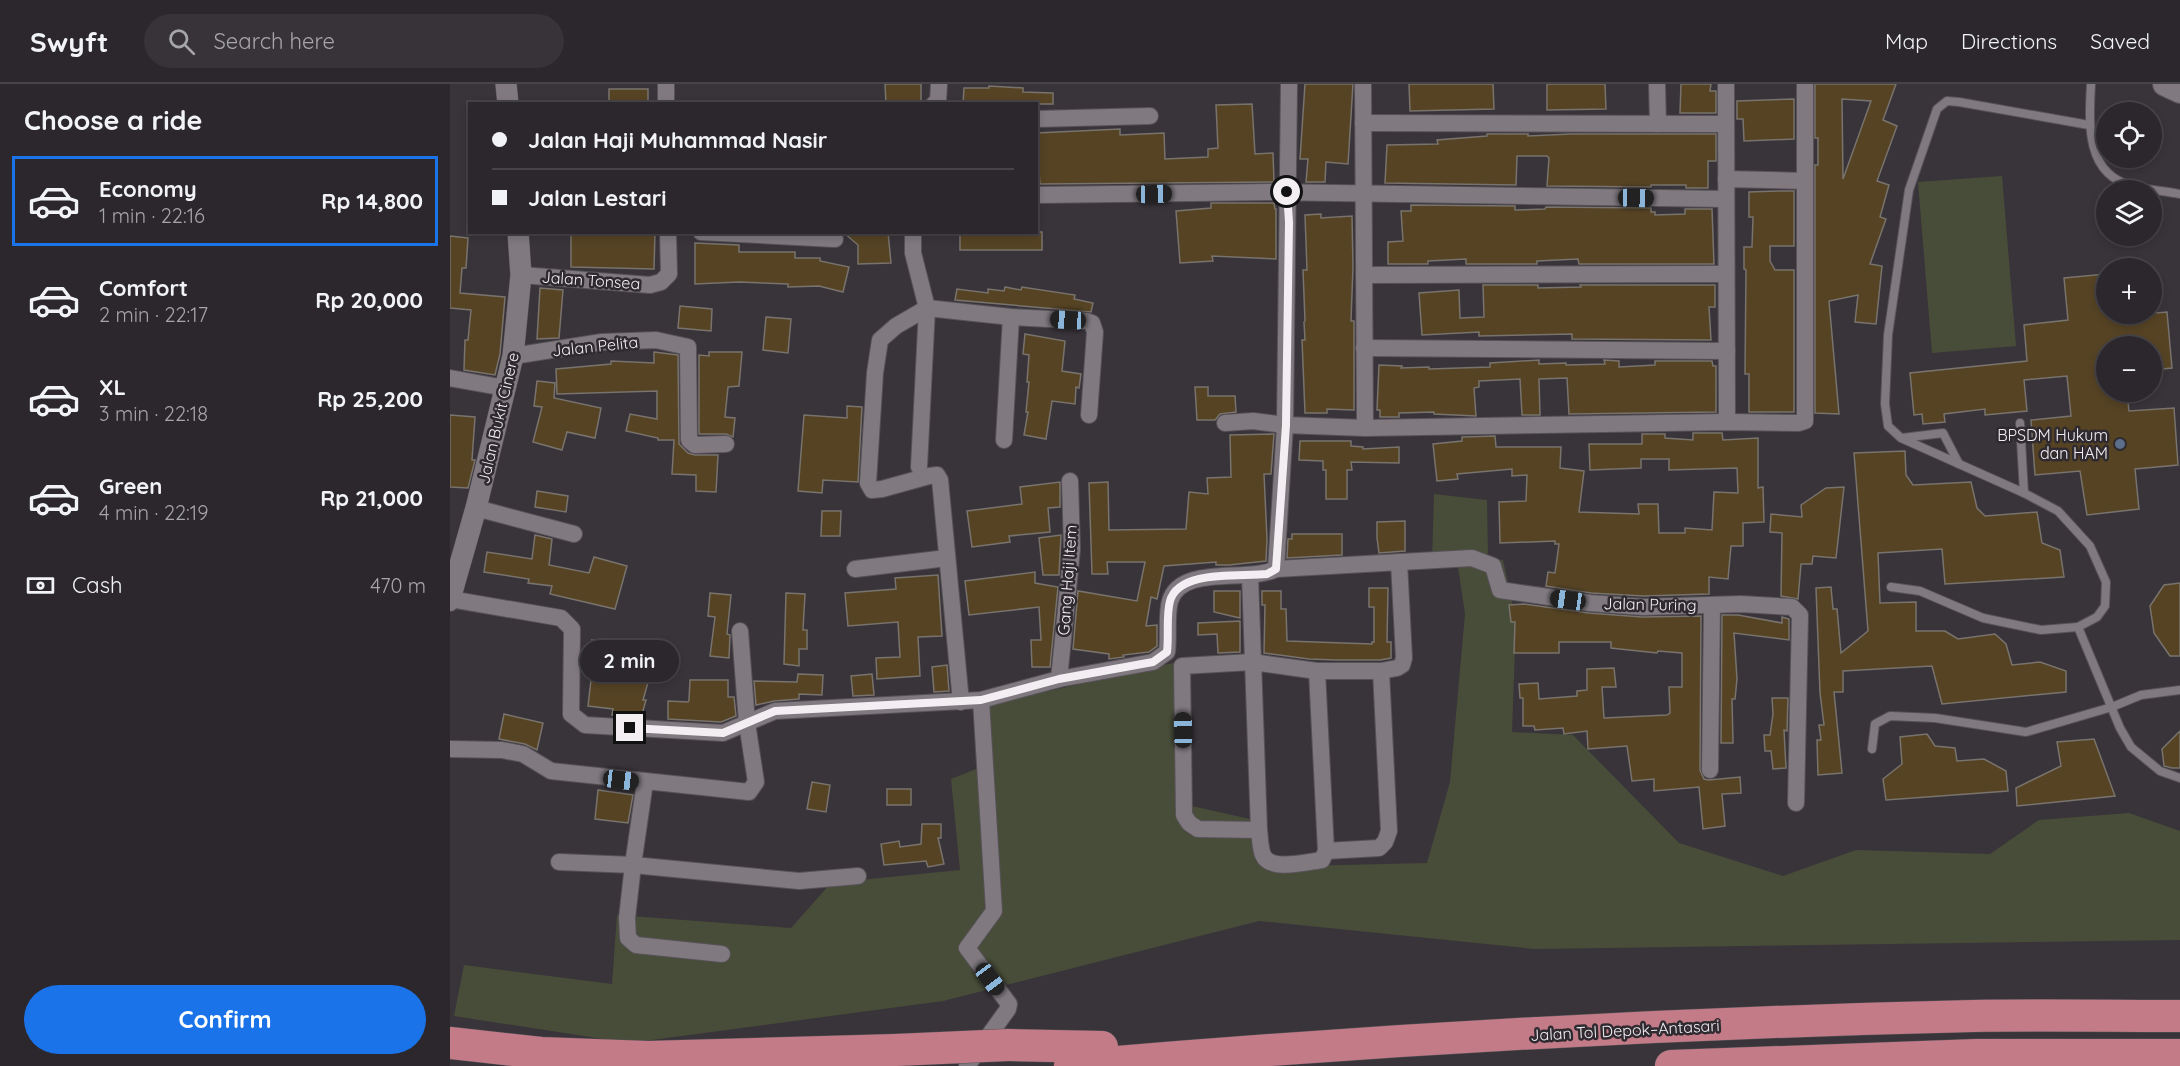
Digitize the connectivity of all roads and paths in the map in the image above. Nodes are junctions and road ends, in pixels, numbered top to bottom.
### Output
1 (506, 84) edge
2 (666, 84) edge
3 (1289, 84) edge
4 (1364, 84) edge
5 (1657, 84) edge
6 (1726, 84) edge
7 (1805, 84) edge
8 (2091, 84) edge
9 (2165, 84) edge
10 (2180, 91) edge
11 (508, 102) edge
12 (666, 102) edge
13 (1150, 116) dead end
14 (1038, 119) edge
15 (1363, 123) junction
16 (1658, 124) junction
17 (1726, 124) junction
18 (2089, 125) junction
19 (1726, 179) junction
20 (1805, 181) junction
21 (1287, 192) junction
22 (2180, 194) edge
23 (1038, 195) edge
24 (1363, 195) junction
25 (1726, 199) junction
26 (518, 234) edge
27 (668, 234) edge
28 (739, 234) edge
29 (913, 234) edge
30 (835, 239) dead end
31 (1726, 274) junction
32 (521, 275) junction
33 (1364, 275) junction
34 (927, 308) junction
35 (1011, 317) junction
36 (1364, 348) junction
37 (1727, 351) junction
38 (513, 356) junction
39 (450, 378) edge
40 (505, 388) junction
41 (1089, 415) dead end
42 (1727, 422) junction
43 (1225, 423) dead end
44 (2019, 423) dead end
45 (1286, 425) junction
46 (1365, 428) junction
47 (1901, 438) junction
48 (1004, 440) dead end
49 (726, 444) dead end
50 (1959, 464) junction
51 (919, 467) dead end
52 (1070, 481) dead end
53 (2024, 493) junction
54 (476, 508) junction
55 (574, 534) dead end
56 (947, 558) junction
57 (1399, 562) junction
58 (855, 569) dead end
59 (1276, 569) junction
60 (1250, 576) junction
61 (1892, 587) dead end
62 (450, 600) edge
63 (1712, 605) junction
64 (2078, 627) junction
65 (740, 631) dead end
66 (1252, 662) junction
67 (1317, 671) junction
68 (1381, 671) junction
69 (1059, 679) junction
70 (2180, 690) edge
71 (981, 700) junction
72 (961, 702) junction
73 (2112, 707) junction
74 (747, 723) junction
75 (450, 749) edge
76 (1872, 749) dead end
77 (1710, 770) dead end
78 (2180, 778) edge
79 (645, 782) junction
80 (1796, 803) dead end
81 (1260, 830) junction
82 (1326, 851) junction
83 (559, 862) dead end
84 (633, 865) junction
85 (858, 876) dead end
86 (722, 954) dead end
87 (2180, 1016) edge
88 (450, 1043) edge
89 (1250, 1050) junction
90 (2180, 1055) edge
91 (967, 1066) edge
92 (1070, 1066) edge
93 (1671, 1066) edge

1 - 11 street
2 - 12 street
3 - 21 street
4 - 15 street
5 - 16 street
6 - 17 street
7 - 20 street
8 - 18 lane
9 - 10 main road
13 - 14 street
15 - 16 street
15 - 24 street
16 - 17 street
17 - 19 street
18 - 22 lane
18 - 47 lane
19 - 20 street
19 - 25 street
20 - 42 street
21 - 23 street
21 - 24 street
21 - 45 street
24 - 25 street
24 - 33 street
25 - 31 street
26 - 32 street, Jalan Bukit Cinere
27 - 32 street, Jalan Tonsea
28 - 30 street
29 - 34 street
31 - 33 street
31 - 37 street
32 - 38 street, Jalan Bukit Cinere
33 - 36 street
34 - 35 street
34 - 51 street
34 - 56 street
35 - 41 street
35 - 48 street
36 - 37 street
36 - 46 street
37 - 42 street
38 - 40 street, Jalan Bukit Cinere
38 - 49 street, Jalan Pelita
39 - 40 street
40 - 54 street, Jalan Bukit Cinere
42 - 46 street
43 - 45 street
44 - 53 lane
45 - 46 street
45 - 59 street
47 - 50 lane
47 - 50 lane
50 - 53 lane
52 - 69 street, Gang Haji Item
53 - 64 lane
54 - 55 street
54 - 62 street, Jalan Bukit Cinere
56 - 58 street
56 - 72 street
57 - 59 street, Jalan Puring
57 - 63 street, Jalan Puring
57 - 68 street
59 - 60 street, Jalan Puring
60 - 66 street
60 - 69 street, Jalan Puring
61 - 64 lane
62 - 74 street
63 - 77 street
63 - 80 street, Jalan Puring
64 - 73 lane
65 - 74 street
66 - 67 street
66 - 81 street
66 - 81 street
67 - 68 street
67 - 82 street
68 - 82 street
69 - 71 street
70 - 73 lane
71 - 72 street
71 - 91 street
72 - 74 street
73 - 76 lane
73 - 78 lane
74 - 79 street
75 - 79 street
79 - 84 street
81 - 82 street
83 - 84 street
84 - 85 street
84 - 86 street
87 - 89 highway, Jalan Tol Depok–Antasari
88 - 89 highway, bridge
89 - 92 highway, Jalan Tol Depok–Antasari
90 - 93 highway

